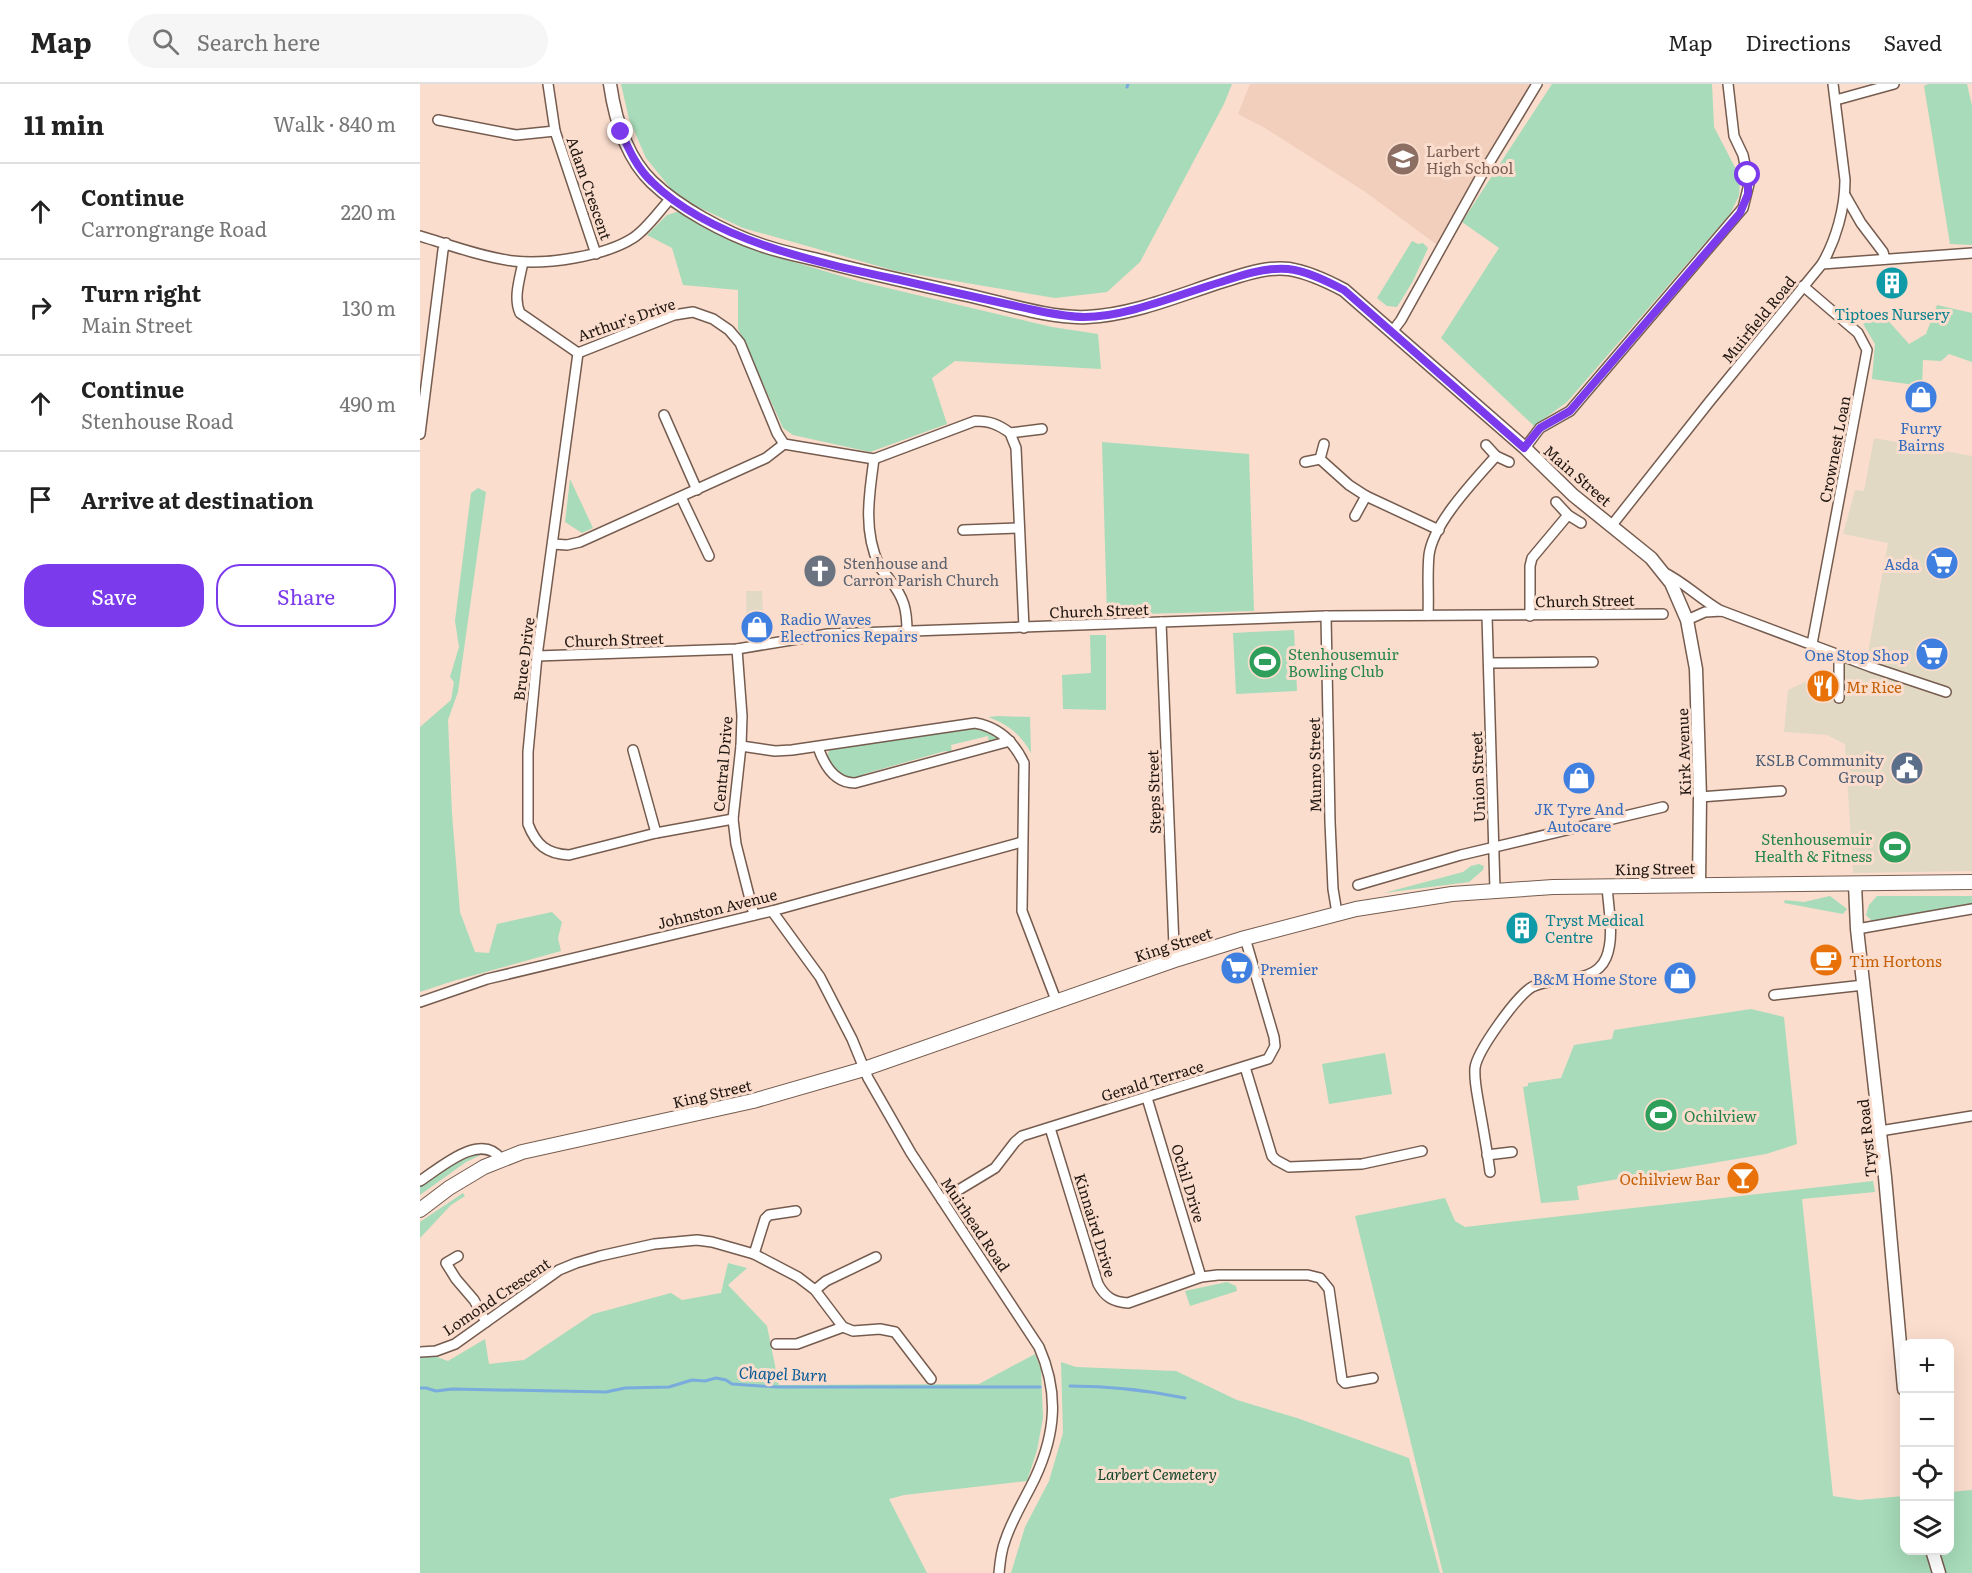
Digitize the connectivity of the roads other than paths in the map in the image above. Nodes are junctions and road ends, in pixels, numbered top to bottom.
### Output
1 (548, 84) edge
2 (610, 84) edge
3 (1537, 84) edge
4 (1728, 84) edge
5 (1833, 84) edge
6 (1894, 84) edge
7 (1836, 100) junction
8 (438, 120) dead end
9 (555, 131) junction
10 (1845, 195) junction
11 (671, 198) junction
12 (420, 236) edge
13 (446, 243) junction
14 (1972, 253) edge
15 (596, 254) junction
16 (1885, 259) junction
17 (523, 262) junction
18 (1822, 264) junction
19 (1803, 286) junction
20 (1392, 332) junction
21 (420, 348) edge
22 (431, 349) junction
23 (578, 353) junction
24 (664, 415) dead end
25 (1042, 429) dead end
26 (1010, 433) junction
27 (420, 434) edge
28 (784, 444) junction
29 (1324, 444) dead end
30 (1486, 445) dead end
31 (1524, 448) junction
32 (1496, 456) junction
33 (874, 459) junction
34 (1320, 459) junction
35 (1305, 462) dead end
36 (1509, 462) dead end
37 (697, 490) junction
38 (1366, 496) junction
39 (681, 497) junction
40 (1556, 502) dead end
41 (1568, 515) junction
42 (1356, 516) dead end
43 (1581, 523) dead end
44 (1612, 525) junction
45 (1019, 528) junction
46 (963, 530) dead end
47 (1439, 530) junction
48 (553, 544) junction
49 (709, 556) dead end
50 (1663, 572) junction
51 (1722, 611) junction
52 (1663, 614) dead end
53 (1428, 615) junction
54 (1326, 616) junction
55 (1487, 616) junction
56 (1530, 616) junction
57 (1687, 620) junction
58 (1161, 622) junction
59 (1024, 628) junction
60 (907, 632) junction
61 (1812, 644) junction
62 (737, 649) junction
63 (1839, 655) junction
64 (537, 656) junction
65 (1593, 662) dead end
66 (1489, 663) junction
67 (1946, 692) dead end
68 (1839, 698) dead end
69 (1010, 741) junction
70 (741, 746) junction
71 (818, 747) junction
72 (633, 750) dead end
73 (1781, 791) dead end
74 (1700, 797) junction
75 (1663, 807) dead end
76 (733, 819) junction
77 (656, 833) junction
78 (1022, 842) junction
79 (1494, 847) junction
80 (1972, 882) edge
81 (1699, 884) junction
82 (1855, 884) junction
83 (1358, 885) dead end
84 (1607, 885) junction
85 (1495, 890) junction
86 (1972, 909) edge
87 (772, 910) junction
88 (1336, 914) junction
89 (754, 915) junction
90 (1857, 929) junction
91 (1245, 938) junction
92 (1178, 959) junction
93 (1864, 985) junction
94 (1774, 995) dead end
95 (1056, 1000) junction
96 (420, 1002) edge
97 (1245, 1067) junction
98 (864, 1069) junction
99 (1147, 1098) junction
100 (1972, 1116) edge
101 (1050, 1128) junction
102 (1880, 1131) junction
103 (1422, 1151) dead end
104 (1512, 1152) dead end
105 (1487, 1155) junction
106 (501, 1159) junction
107 (1490, 1172) dead end
108 (420, 1181) edge
109 (942, 1200) junction
110 (420, 1210) edge
111 (796, 1211) dead end
112 (753, 1254) junction
113 (458, 1256) dead end
114 (876, 1257) dead end
115 (1202, 1277) junction
116 (815, 1290) junction
117 (486, 1322) junction
118 (843, 1328) junction
119 (1900, 1339) edge
120 (776, 1344) dead end
121 (420, 1352) edge
122 (924, 1370) junction
123 (915, 1376) dead end
124 (1373, 1378) dead end
125 (931, 1379) dead end
126 (1933, 1555) edge
127 (999, 1573) edge
128 (1939, 1573) edge

1 - 9 street, Adam Crescent
2 - 11 street, Main Street
3 - 20 street
4 - 31 street
5 - 7 street, Muirfield Road
6 - 7 street
7 - 10 street, Muirfield Road
8 - 9 street, Adam Crescent
9 - 15 street, Adam Crescent
10 - 16 street
10 - 18 street, Muirfield Road
11 - 15 street
11 - 20 street, Main Street
12 - 13 street
13 - 17 street
13 - 22 street
14 - 16 street
15 - 17 street
16 - 18 street
17 - 23 street, Arthur's Drive
18 - 19 street, Muirfield Road
19 - 44 street, Muirfield Road
19 - 61 street, Crownest Loan
20 - 31 street, Main Street
21 - 22 street
22 - 27 street
23 - 28 street, Arthur's Drive
23 - 48 street, Bruce Drive
24 - 37 street
25 - 26 street
26 - 33 street
26 - 45 street
28 - 33 street
28 - 37 street
29 - 34 street
30 - 32 street
31 - 44 street, Main Street
32 - 36 street
32 - 47 street
33 - 60 street
34 - 35 street
34 - 38 street
37 - 39 street
38 - 42 street
38 - 47 street
39 - 48 street
39 - 49 street
40 - 41 street
41 - 43 street
41 - 56 street
44 - 50 street, Main Street
45 - 46 street
45 - 59 street
47 - 53 street
48 - 64 street, Bruce Drive
50 - 51 street, Main Street
50 - 57 street, Main Street
51 - 57 street
51 - 61 street, Main Street
52 - 56 street, Church Street
53 - 54 street, Church Street
53 - 55 street, Church Street
54 - 58 street, Church Street
54 - 88 street, Munro Street
55 - 56 street, Church Street
55 - 66 street, Union Street
57 - 74 street, Kirk Avenue
58 - 59 street, Church Street
58 - 92 street, Steps Street
59 - 60 street, Church Street
60 - 62 street, Church Street
61 - 63 street, Main Street
62 - 64 street, Church Street
62 - 70 street, Central Drive
63 - 67 street, Main Street
63 - 68 street
64 - 77 street, Bruce Drive
65 - 66 street
66 - 79 street, Union Street
69 - 71 street
69 - 71 street
69 - 78 street
70 - 71 street
70 - 76 street, Central Drive
72 - 77 street
73 - 74 street
74 - 81 street, Kirk Avenue
75 - 79 street
76 - 77 street, Bruce Drive
76 - 89 street, Central Drive
78 - 87 street, Johnston Avenue
78 - 95 street
79 - 83 street
79 - 85 street, Union Street
80 - 82 main road, King Street
81 - 82 main road, King Street
81 - 84 main road, King Street
82 - 90 street, Tryst Road
84 - 85 main road, King Street
84 - 105 street
85 - 88 main road, King Street
86 - 90 street
87 - 89 street, Johnston Avenue
87 - 98 street, Muirhead Road
88 - 91 main road, King Street
89 - 96 street, Johnston Avenue
90 - 93 street, Tryst Road
91 - 92 main road, King Street
91 - 97 street, Gerald Terrace
92 - 95 main road, King Street
93 - 94 street
93 - 102 street, Tryst Road
95 - 98 main road, King Street
97 - 99 street, Gerald Terrace
97 - 103 street
98 - 106 main road, King Street
98 - 109 street, Muirhead Road
99 - 101 street, Gerald Terrace
99 - 115 street, Ochil Drive
100 - 102 street
101 - 109 street, Gerald Terrace
101 - 115 street, Kinnaird Drive
102 - 119 street, Tryst Road
104 - 105 street
105 - 107 street
106 - 108 street
106 - 110 main road, King Street
109 - 127 street, Muirhead Road
111 - 112 street
112 - 116 street, Lomond Crescent
112 - 117 street, Lomond Crescent
113 - 117 street
114 - 116 street
115 - 124 street, Kinnaird Drive
116 - 118 street, Lomond Crescent
117 - 121 street, Lomond Crescent
118 - 120 street
118 - 122 street
122 - 123 street
122 - 125 street
126 - 128 street

